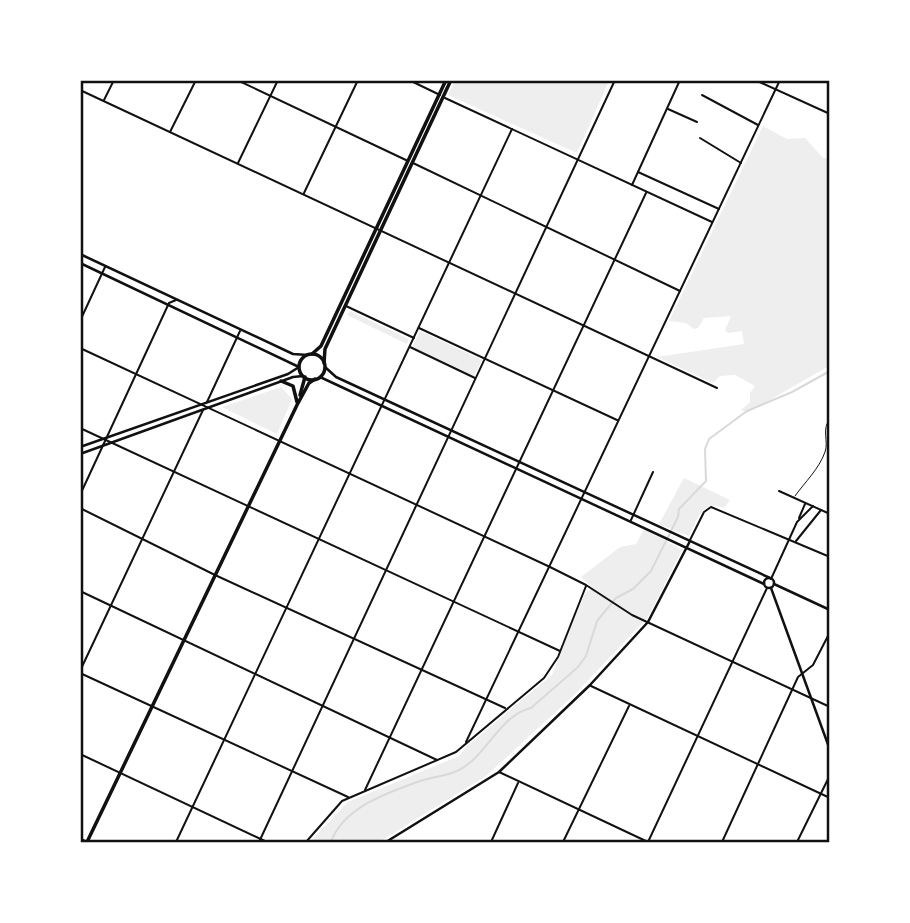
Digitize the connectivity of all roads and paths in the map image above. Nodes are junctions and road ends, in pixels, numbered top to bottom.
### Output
1 (114, 80) edge
2 (196, 80) edge
3 (237, 80) edge
4 (278, 80) edge
5 (358, 80) edge
6 (409, 80) edge
7 (446, 80) edge
8 (451, 80) edge
9 (615, 80) edge
10 (680, 80) edge
11 (755, 80) edge
12 (780, 80) edge
13 (80, 90) edge
14 (776, 90) junction
15 (702, 95) dead end
16 (270, 96) junction
17 (441, 96) junction
18 (104, 101) junction
19 (667, 109) junction
20 (830, 114) edge
21 (697, 122) dead end
22 (759, 125) junction
23 (336, 127) junction
24 (512, 129) junction
25 (170, 132) junction
26 (699, 138) dead end
27 (579, 160) junction
28 (410, 162) junction
29 (237, 163) junction
30 (741, 163) junction
31 (637, 172) junction
32 (631, 186) junction
33 (646, 193) junction
34 (304, 194) junction
35 (481, 195) junction
36 (720, 209) junction
37 (713, 223) junction
38 (548, 227) junction
39 (378, 230) junction
40 (80, 254) edge
41 (614, 259) junction
42 (80, 262) edge
43 (449, 262) junction
44 (105, 266) junction
45 (102, 273) junction
46 (681, 291) junction
47 (517, 293) junction
48 (177, 299) junction
49 (169, 303) junction
50 (345, 306) junction
51 (80, 321) edge
52 (583, 324) junction
53 (418, 328) junction
54 (241, 330) junction
55 (238, 336) junction
56 (414, 338) junction
57 (409, 347) junction
58 (80, 348) edge
59 (310, 355) junction
60 (650, 356) junction
61 (486, 359) junction
62 (324, 365) junction
63 (299, 367) junction
64 (137, 373) junction
65 (304, 377) junction
66 (320, 377) junction
67 (315, 379) junction
68 (477, 379) junction
69 (281, 381) junction
70 (717, 388) dead end
71 (552, 390) junction
72 (384, 400) junction
73 (382, 404) junction
74 (297, 405) junction
75 (206, 406) junction
76 (830, 419) edge
77 (619, 421) junction
78 (80, 428) edge
79 (452, 431) junction
80 (450, 436) junction
81 (106, 439) junction
82 (279, 441) junction
83 (112, 442) junction
84 (104, 445) junction
85 (80, 447) edge
86 (80, 454) edge
87 (518, 464) junction
88 (174, 471) junction
89 (653, 472) dead end
90 (350, 473) junction
91 (779, 491) dead end
92 (80, 495) edge
93 (584, 495) junction
94 (794, 498) junction
95 (805, 503) junction
96 (418, 504) junction
97 (813, 506) junction
98 (80, 508) edge
99 (247, 508) junction
100 (821, 510) junction
101 (830, 514) edge
102 (633, 515) junction
103 (631, 520) junction
104 (798, 520) junction
105 (484, 536) junction
106 (143, 537) junction
107 (319, 539) junction
108 (789, 539) junction
109 (690, 541) junction
110 (795, 542) junction
111 (687, 547) junction
112 (830, 557) edge
113 (550, 567) junction
114 (387, 570) junction
115 (215, 575) junction
116 (770, 578) junction
117 (586, 585) junction
118 (769, 586) junction
119 (80, 591) edge
120 (453, 601) junction
121 (111, 605) junction
122 (286, 607) junction
123 (830, 610) edge
124 (648, 622) junction
125 (519, 632) junction
126 (830, 632) edge
127 (356, 637) junction
128 (184, 641) junction
129 (559, 651) junction
130 (732, 663) junction
131 (422, 669) junction
132 (80, 672) edge
133 (256, 673) junction
134 (802, 673) junction
135 (590, 685) junction
136 (793, 691) junction
137 (487, 699) junction
138 (812, 699) junction
139 (630, 705) junction
140 (323, 706) junction
141 (830, 707) edge
142 (505, 708) junction
143 (152, 709) junction
144 (390, 737) junction
145 (697, 737) junction
146 (225, 740) junction
147 (467, 742) junction
148 (830, 750) edge
149 (80, 754) edge
150 (440, 760) junction
151 (759, 765) junction
152 (293, 771) junction
153 (499, 772) junction
154 (120, 773) junction
155 (830, 775) edge
156 (518, 782) junction
157 (365, 790) junction
158 (821, 794) junction
159 (349, 797) junction
160 (830, 798) edge
161 (193, 807) junction
162 (579, 809) junction
163 (80, 839) edge
164 (260, 841) edge
165 (88, 842) edge
166 (176, 842) edge
167 (267, 842) edge
168 (306, 842) edge
169 (386, 842) edge
170 (491, 842) edge
171 (564, 842) edge
172 (648, 842) edge
173 (722, 842) edge
174 (797, 842) edge

1 - 18 street
2 - 25 street
3 - 16 street
4 - 16 street
5 - 23 street
6 - 17 street
7 - 17 main road
8 - 17 main road
9 - 27 street
10 - 19 street
11 - 14 street
12 - 14 street
13 - 18 street
14 - 20 street
14 - 22 street
15 - 22 street
16 - 23 street
16 - 29 street
17 - 24 street
17 - 28 main road
18 - 25 street
19 - 21 street
19 - 31 street
22 - 30 street
23 - 28 street
23 - 34 street
24 - 27 street
24 - 35 street
25 - 29 street
26 - 30 street
27 - 32 street
27 - 38 street
28 - 35 street
28 - 39 main road
29 - 34 street
30 - 36 street
31 - 32 street
31 - 36 street
32 - 33 street
33 - 37 street
33 - 41 street
34 - 39 street
35 - 38 street
35 - 43 street
36 - 37 street
37 - 46 street
38 - 41 street
38 - 47 street
39 - 43 street
39 - 50 main road
39 - 59 main road
40 - 44 main road
41 - 46 street
41 - 52 street
42 - 45 main road
43 - 47 street
43 - 53 street
44 - 45 street
44 - 48 main road
45 - 49 main road
45 - 51 street
46 - 60 street
47 - 52 street
47 - 61 street
48 - 49 street
48 - 54 main road
49 - 55 main road
49 - 64 street
50 - 56 street
50 - 62 main road
52 - 60 street
52 - 71 street
53 - 56 street
53 - 61 street
54 - 55 street
54 - 59 main road
55 - 63 main road
55 - 75 street
56 - 57 street
57 - 68 street
57 - 72 street
58 - 64 street
59 - 62 main road
59 - 63 main road
60 - 70 street
60 - 77 street
61 - 68 street
61 - 71 street
62 - 66 main road
62 - 72 main road
63 - 65 main road
63 - 75 main road
64 - 75 street
64 - 81 street
65 - 67 main road
65 - 69 main road
65 - 74 main road
66 - 67 main road
66 - 73 main road
67 - 74 main road
68 - 79 street
69 - 74 main road
69 - 75 main road
71 - 77 street
71 - 87 street
72 - 73 street
72 - 79 main road
73 - 80 main road
73 - 90 street
74 - 82 main road
75 - 81 main road
75 - 82 street
75 - 83 main road
75 - 88 street
76 - 94 lane
77 - 93 street
78 - 81 street
79 - 80 street
79 - 87 main road
80 - 87 main road
80 - 96 street
81 - 83 street
81 - 84 street
81 - 85 main road
82 - 90 street
82 - 99 main road
83 - 84 main road
83 - 88 street
84 - 86 main road
84 - 92 street
87 - 93 main road
87 - 105 street
88 - 99 street
88 - 106 street
89 - 102 street
90 - 96 street
90 - 107 street
91 - 94 street
93 - 102 main road
93 - 103 main road
93 - 113 street
94 - 95 street
95 - 97 street
95 - 104 street
96 - 105 street
96 - 114 street
97 - 100 street
97 - 104 street
98 - 106 street
99 - 107 street
99 - 115 main road
100 - 101 street
100 - 110 street
102 - 103 street
102 - 109 main road
103 - 111 main road
104 - 108 street
105 - 113 street
105 - 120 street
106 - 115 street
106 - 121 street
107 - 114 street
107 - 122 street
108 - 109 street
108 - 110 street
108 - 116 street
109 - 111 main road
109 - 116 main road
110 - 112 street
111 - 118 main road
111 - 124 main road
113 - 117 street
113 - 125 street
114 - 120 street
114 - 127 street
115 - 122 street
115 - 128 main road
116 - 118 main road
116 - 118 main road
117 - 124 street
117 - 129 street
118 - 123 main road
118 - 130 street
118 - 134 main road
119 - 121 street
120 - 125 street
120 - 131 street
121 - 128 street
121 - 132 street
122 - 127 street
122 - 133 street
124 - 130 street
124 - 135 main road
125 - 129 street
125 - 137 street
126 - 134 street
127 - 131 street
127 - 140 street
128 - 133 street
128 - 143 main road
129 - 142 street
130 - 136 street
130 - 145 street
131 - 137 street
131 - 144 street
132 - 143 street
133 - 140 street
133 - 146 street
134 - 136 street
134 - 138 main road
135 - 139 street
135 - 153 main road
136 - 138 street
136 - 151 street
137 - 142 street
137 - 147 street
138 - 141 street
138 - 148 main road
139 - 145 street
139 - 162 street
140 - 144 street
140 - 152 street
142 - 147 street
143 - 146 street
143 - 154 main road
144 - 150 street
144 - 157 street
145 - 151 street
145 - 172 street
146 - 152 street
146 - 161 street
147 - 150 street
149 - 154 street
150 - 157 street
151 - 158 street
151 - 173 street
152 - 159 street
152 - 164 street
153 - 156 street
153 - 169 main road
154 - 161 street
154 - 165 main road
155 - 158 street
156 - 162 street
156 - 170 street
157 - 159 street
158 - 160 street
158 - 174 street
159 - 168 street
161 - 164 street
161 - 166 street
162 - 171 street
162 - 172 street
163 - 165 main road
164 - 167 street

